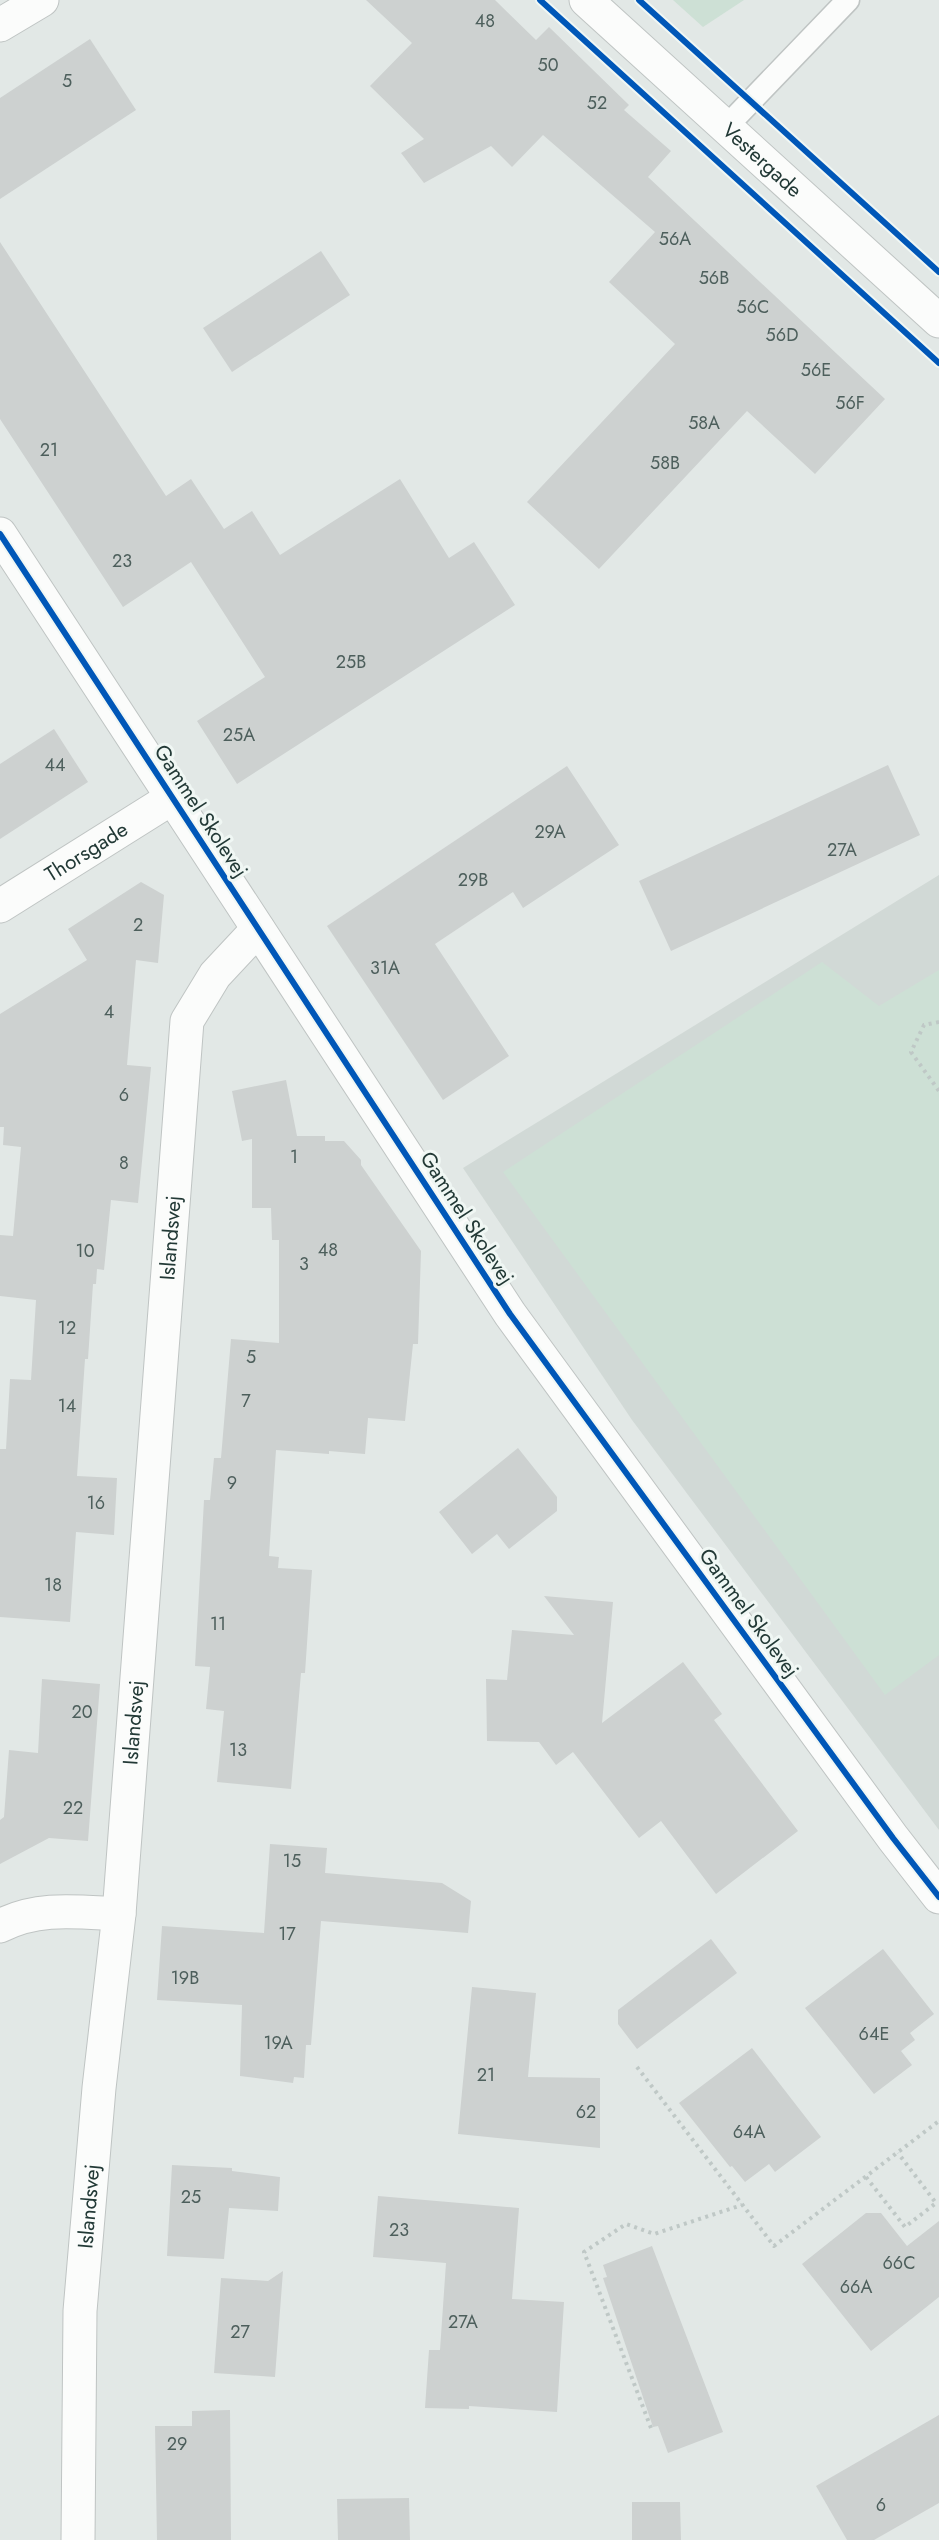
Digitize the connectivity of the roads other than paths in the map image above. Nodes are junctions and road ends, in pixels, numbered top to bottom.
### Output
1 (42, 0) edge
2 (586, 0) edge
3 (848, 0) edge
4 (0, 25) edge
5 (725, 128) junction
6 (939, 321) edge
7 (0, 534) edge
8 (172, 798) junction
9 (0, 906) edge
10 (258, 929) junction
11 (939, 1897) edge
12 (119, 1914) junction
13 (0, 1926) edge
14 (78, 2540) edge

1 - 4 street
2 - 5 street, Vestergade
3 - 5 lane
5 - 6 street, Vestergade
7 - 8 street, Gammel Skolevej
8 - 9 street, Thorsgade
8 - 10 street, Gammel Skolevej
10 - 11 street, Gammel Skolevej
10 - 12 street, Islandsvej
12 - 13 street
12 - 14 street, Islandsvej

